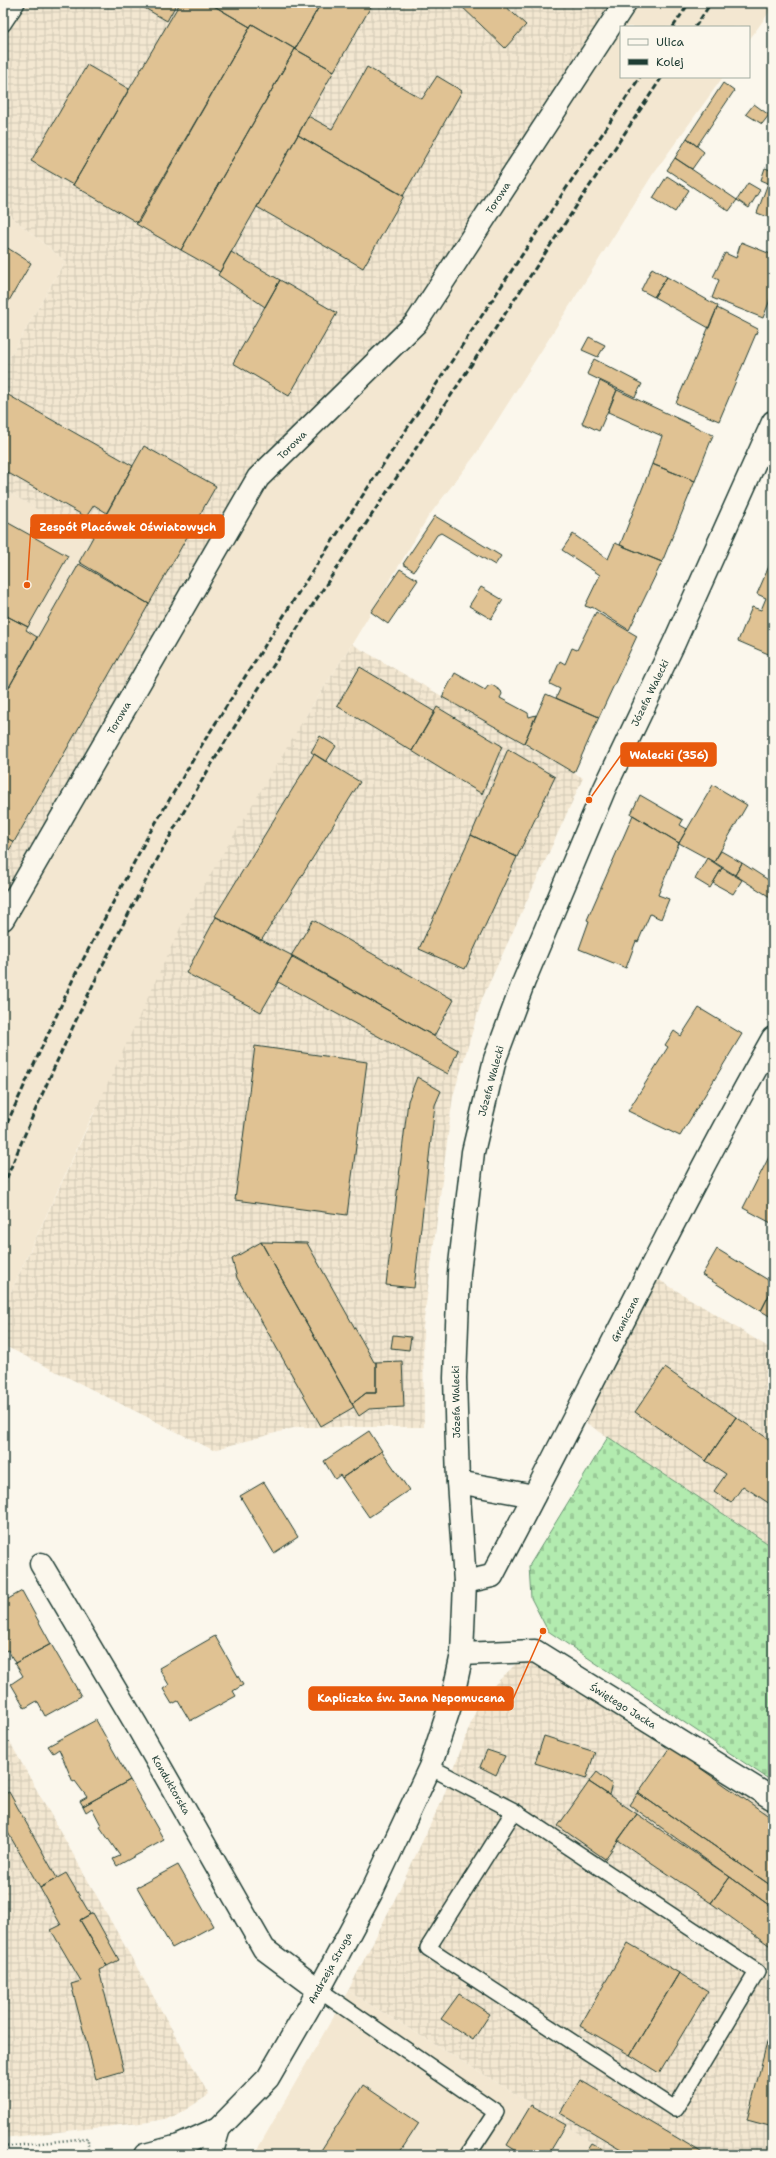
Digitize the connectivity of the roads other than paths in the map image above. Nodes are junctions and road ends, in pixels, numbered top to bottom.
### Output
1 (16, 3) edge
2 (625, 3) edge
3 (3, 24) edge
4 (773, 422) edge
5 (3, 919) edge
6 (773, 1038) edge
7 (766, 1066) edge
8 (458, 1482) junction
9 (534, 1496) junction
10 (41, 1564) dead end
11 (465, 1582) junction
12 (462, 1654) junction
13 (430, 1767) junction
14 (773, 1799) edge
15 (514, 1811) junction
16 (319, 1990) junction
17 (218, 2128) junction
18 (145, 2155) edge
19 (211, 2155) edge
20 (468, 2155) edge

1 - 3 lane
2 - 5 street, Torowa
4 - 8 street, Józefa Walecki
6 - 7 street, Graniczna
7 - 9 street, Graniczna
8 - 9 street
8 - 11 street, Józefa Walecki
9 - 11 street, Graniczna
10 - 16 street, Konduktorska
11 - 12 street, Józefa Walecki
12 - 13 street, Józefa Walecki
12 - 14 street, Świętego Jacka
13 - 15 lane
13 - 16 street, Andrzeja Struga
15 - 15 lane
16 - 17 street, Andrzeja Struga
16 - 20 lane
17 - 18 street
17 - 19 street

